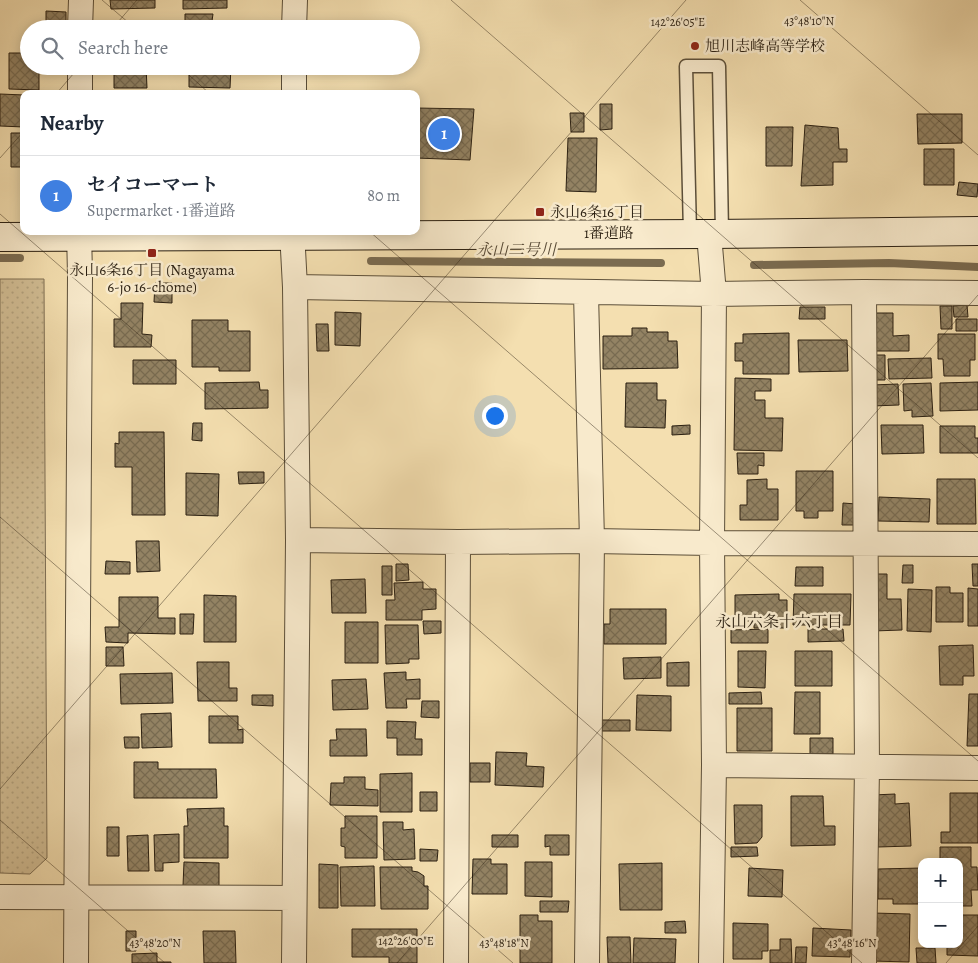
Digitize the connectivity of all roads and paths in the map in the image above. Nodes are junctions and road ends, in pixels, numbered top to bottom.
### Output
1 (81, 0) edge
2 (294, 0) edge
3 (80, 20) edge
4 (294, 20) edge
5 (80, 75) edge
6 (294, 75) edge
7 (80, 90) edge
8 (294, 90) edge
9 (978, 231) edge
10 (420, 233) edge
11 (707, 233) junction
12 (53, 235) edge
13 (79, 235) edge
14 (292, 235) edge
15 (0, 237) edge
16 (295, 287) junction
17 (864, 292) junction
18 (586, 293) junction
19 (978, 293) edge
20 (714, 294) junction
21 (298, 540) junction
22 (592, 541) junction
23 (458, 542) junction
24 (712, 543) junction
25 (866, 544) junction
26 (978, 544) edge
27 (714, 765) junction
28 (867, 767) junction
29 (978, 768) edge
30 (75, 896) junction
31 (0, 897) edge
32 (294, 898) junction
33 (76, 963) edge
34 (294, 963) edge
35 (456, 963) edge
36 (587, 963) edge
37 (711, 963) edge
38 (864, 963) edge

1 - 3 street
2 - 4 street
5 - 7 street
6 - 8 street
9 - 11 street, 1番道路
10 - 11 street, 1番道路
11 - 11 lane
11 - 20 street
12 - 15 street, 1番道路
13 - 30 street
14 - 16 street
16 - 18 street
16 - 21 street
17 - 19 street
17 - 20 street
17 - 25 street
18 - 20 street
18 - 22 street
20 - 24 street
21 - 23 street
21 - 32 street
22 - 23 street
22 - 24 street
22 - 36 street
23 - 35 street
24 - 25 street
24 - 27 street
25 - 26 street
25 - 28 street
27 - 28 street
27 - 37 street
28 - 29 street
28 - 38 street
30 - 31 street
30 - 32 street
30 - 33 street
32 - 34 street

